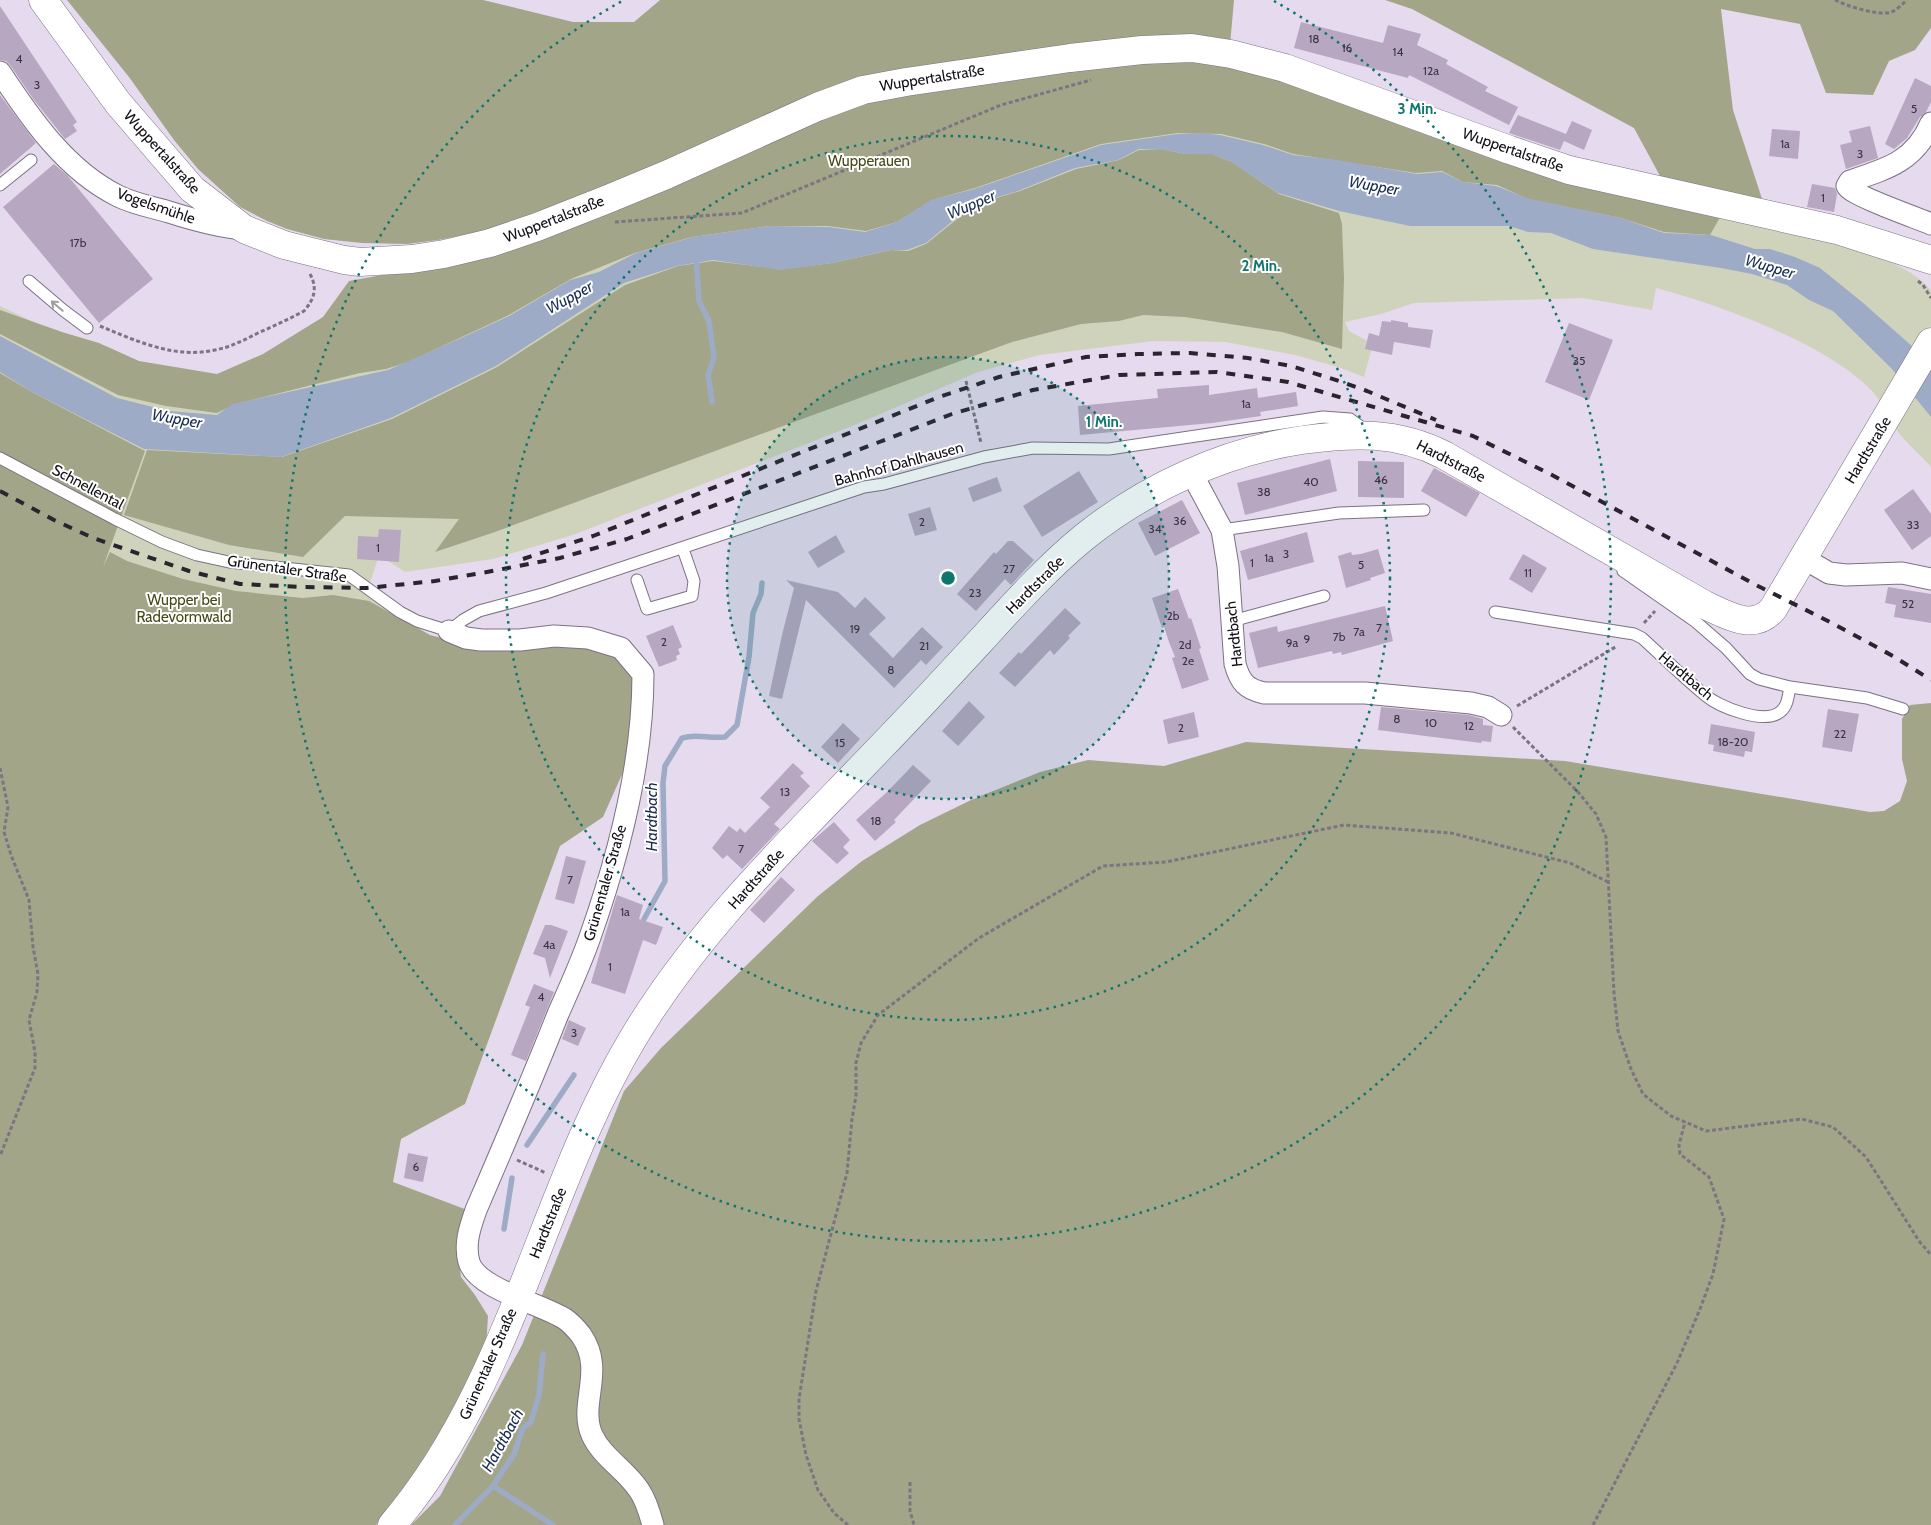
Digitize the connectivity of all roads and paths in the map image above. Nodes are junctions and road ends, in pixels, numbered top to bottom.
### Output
1 (44, 0) edge
2 (1835, 0) edge
3 (1907, 0) edge
4 (0, 72) edge
5 (1094, 79) dead end
6 (1931, 123) edge
7 (31, 160) dead end
8 (0, 185) edge
9 (605, 222) dead end
10 (1931, 224) edge
11 (244, 229) junction
12 (296, 248) junction
13 (1931, 260) edge
14 (29, 281) dead end
15 (93, 327) joint
16 (1931, 342) edge
17 (966, 381) dead end
18 (1372, 435) junction
19 (984, 457) junction
20 (0, 458) edge
21 (1191, 472) junction
22 (1424, 510) dead end
23 (1222, 530) junction
24 (162, 542) joint
25 (683, 549) junction
26 (1620, 556) junction
27 (1803, 558) junction
28 (1931, 579) edge
29 (637, 580) dead end
30 (1324, 596) dead end
31 (1664, 601) junction
32 (1496, 612) dead end
33 (1232, 620) junction
34 (449, 632) junction
35 (1634, 634) junction
36 (1790, 688) junction
37 (1903, 709) dead end
38 (1501, 715) junction
39 (0, 768) edge
40 (1608, 882) junction
41 (1685, 1122) junction
42 (501, 1153) junction
43 (0, 1156) edge
44 (564, 1182) junction
45 (1931, 1255) edge
46 (518, 1298) junction
47 (910, 1482) dead end
48 (392, 1525) edge
49 (653, 1525) edge
50 (848, 1525) edge
51 (914, 1525) edge
52 (1593, 1525) edge

1 - 11 main road, Wuppertalstraße
2 - 3 path
4 - 11 street, Vogelsmühle
5 - 9 path
6 - 10 street
7 - 8 lane
11 - 12 main road, Wuppertalstraße
12 - 13 main road, Wuppertalstraße
12 - 15 path
15 -> 14 lane
16 - 27 main road, Hardtstraße
17 - 19 path
18 - 19 lane, Bahnhof Dahlhausen
18 - 21 main road, Hardtstraße
18 - 26 main road, Hardtstraße
19 - 25 lane, Bahnhof Dahlhausen
20 - 24 lane, Schnellental
21 - 23 street, Hardtbach
21 - 44 main road, Hardtstraße
22 - 23 lane
23 - 33 street, Hardtbach
24 - 34 lane, Grünentaler Straße
25 - 29 lane
25 - 34 lane, Bahnhof Dahlhausen
26 - 27 main road, Hardtstraße
26 - 31 lane
27 - 28 street
30 - 33 lane
31 - 35 path
31 - 36 lane
32 - 35 lane, Hardtbach
33 - 38 street, Hardtbach
34 - 42 street, Grünentaler Straße
35 - 36 lane, Hardtbach
35 - 38 path
36 - 37 lane
38 - 40 path
39 - 43 path
40 - 41 path
40 - 50 path
41 - 45 path
41 - 52 path
42 - 44 path
42 - 46 street, Grünentaler Straße
44 - 46 main road, Hardtstraße
46 - 48 main road, Grünentaler Straße
46 - 49 street
47 - 51 path

